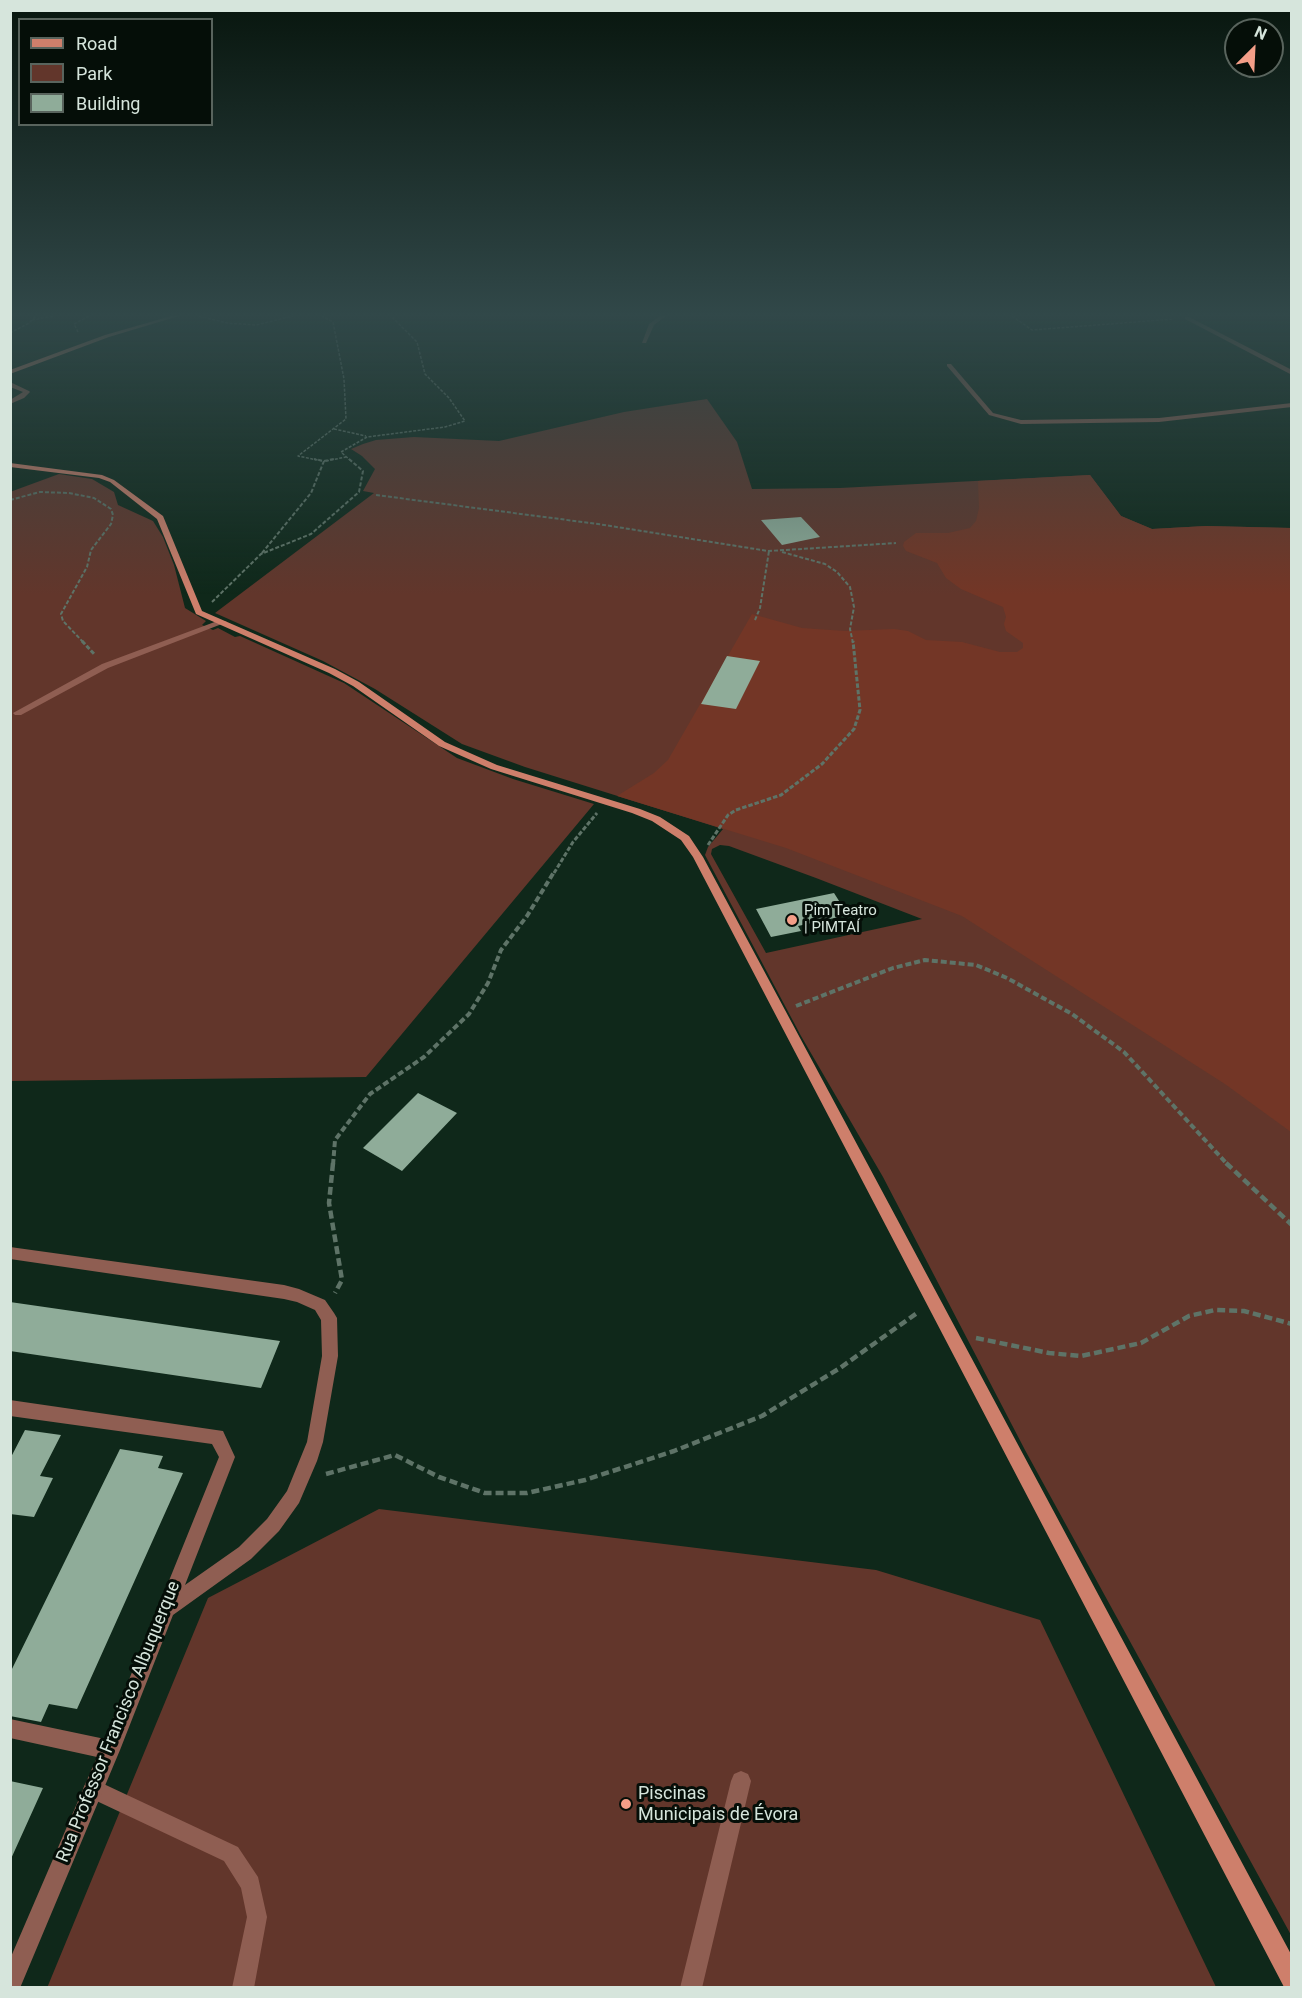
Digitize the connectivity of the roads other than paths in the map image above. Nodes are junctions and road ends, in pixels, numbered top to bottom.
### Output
1 (987, 409) edge
2 (1254, 409) edge
3 (10, 465) edge
4 (223, 622) junction
5 (18, 713) dead end
6 (10, 1253) edge
7 (10, 1407) edge
8 (165, 1610) junction
9 (10, 1728) edge
10 (110, 1750) junction
11 (741, 1781) dead end
12 (93, 1789) junction
13 (15, 1964) edge
14 (1292, 1979) edge
15 (10, 1986) edge
16 (243, 1988) edge
17 (691, 1988) edge

1 - 2 street
3 - 4 street
4 - 5 street
4 - 14 street
6 - 8 street
7 - 8 street, Rua Professor Francisco Albuquerque
8 - 10 street, Rua Professor Francisco Albuquerque
9 - 10 street
10 - 12 street, Rua Professor Francisco Albuquerque
11 - 17 street
12 - 13 street, Rua Professor Francisco Albuquerque
12 - 16 street
13 - 15 street, Rua Professor Francisco Albuquerque

